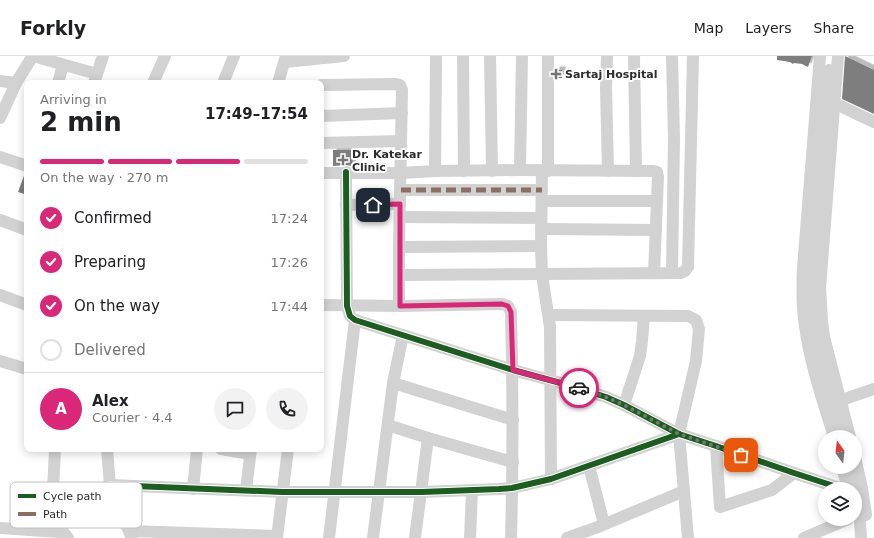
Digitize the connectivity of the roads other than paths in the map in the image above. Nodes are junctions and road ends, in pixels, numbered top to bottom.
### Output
1 (33, 56) edge
2 (103, 56) edge
3 (164, 56) edge
4 (234, 56) edge
5 (344, 56) edge
6 (436, 56) edge
7 (463, 56) edge
8 (490, 56) edge
9 (522, 56) edge
10 (548, 56) edge
11 (607, 56) edge
12 (634, 56) edge
13 (672, 56) edge
14 (693, 56) edge
15 (820, 56) edge
16 (830, 56) edge
17 (838, 56) edge
18 (286, 59) edge
19 (63, 65) junction
20 (95, 79) edge
21 (59, 80) edge
22 (154, 80) edge
23 (224, 80) edge
24 (279, 80) edge
25 (0, 81) edge
26 (16, 83) junction
27 (324, 85) edge
28 (834, 103) junction
29 (402, 112) junction
30 (324, 116) edge
31 (0, 118) edge
32 (874, 122) edge
33 (401, 141) junction
34 (324, 143) edge
35 (0, 157) edge
36 (24, 165) edge
37 (520, 170) junction
38 (435, 171) junction
39 (464, 171) junction
40 (492, 171) junction
41 (545, 171) junction
42 (608, 171) junction
43 (636, 171) junction
44 (346, 172) junction
45 (324, 173) edge
46 (401, 173) junction
47 (401, 190) junction
48 (542, 196) junction
49 (657, 201) junction
50 (400, 204) junction
51 (346, 205) junction
52 (400, 217) junction
53 (0, 220) edge
54 (541, 223) junction
55 (24, 229) edge
56 (656, 230) junction
57 (541, 246) junction
58 (399, 247) junction
59 (654, 273) junction
60 (672, 273) junction
61 (399, 275) junction
62 (542, 275) junction
63 (0, 295) edge
64 (24, 304) edge
65 (324, 305) edge
66 (347, 306) junction
67 (400, 306) junction
68 (549, 315) junction
69 (644, 316) junction
70 (355, 320) junction
71 (403, 335) junction
72 (0, 361) edge
73 (24, 367) edge
74 (513, 370) junction
75 (551, 380) junction
76 (393, 383) junction
77 (874, 389) edge
78 (841, 401) junction
79 (624, 405) junction
80 (824, 406) junction
81 (513, 420) junction
82 (388, 425) junction
83 (832, 430) edge
84 (840, 430) edge
85 (848, 430) edge
86 (679, 434) junction
87 (428, 438) junction
88 (716, 446) junction
89 (55, 452) edge
90 (106, 452) edge
91 (197, 452) edge
92 (250, 452) edge
93 (288, 452) edge
94 (513, 462) junction
95 (589, 466) junction
96 (794, 473) junction
97 (852, 474) edge
98 (551, 479) junction
99 (53, 482) edge
100 (110, 482) edge
101 (822, 482) edge
102 (142, 486) edge
103 (194, 488) junction
104 (512, 488) junction
105 (246, 490) junction
106 (472, 491) junction
107 (684, 491) junction
108 (282, 492) junction
109 (378, 492) junction
110 (422, 492) junction
111 (334, 493) junction
112 (862, 503) edge
113 (865, 515) edge
114 (832, 526) edge
115 (0, 528) edge
116 (51, 528) edge
117 (601, 530) edge
118 (51, 531) junction
119 (16, 534) edge
120 (131, 534) edge
121 (277, 537) edge
122 (68, 538) edge
123 (329, 538) edge
124 (373, 538) edge
125 (416, 538) edge
126 (470, 538) edge
127 (511, 538) edge
128 (567, 538) edge
129 (688, 538) edge
130 (804, 538) edge
131 (861, 538) edge

1 - 19 street
1 - 26 street
2 - 20 street
3 - 22 street
4 - 23 street
5 - 18 street
6 - 38 street
7 - 39 street
8 - 40 street
9 - 37 street
10 - 41 street
11 - 42 street
12 - 43 street
13 - 60 street
14 - 60 street
15 - 80 street
16 - 84 street, bridge
17 - 28 street
18 - 24 street
19 - 20 street
19 - 21 street
25 - 26 street
26 - 31 street
27 - 29 street
28 - 32 street
28 - 78 street
29 - 30 street
29 - 33 street
33 - 34 street
33 - 46 street
35 - 36 street
37 - 40 street
37 - 41 street
38 - 39 street
38 - 46 street
39 - 40 street
41 - 42 street
41 - 48 street
42 - 43 street
43 - 49 street
44 - 45 street
44 - 46 street
44 - 51 street
46 - 47 street
47 - 48 street
47 - 50 street
48 - 49 street
48 - 54 street
49 - 56 street
50 - 51 street
50 - 52 street
51 - 66 street
52 - 54 street
52 - 58 street
53 - 55 street
54 - 56 street
54 - 57 street
56 - 59 street
57 - 58 street
57 - 62 street
58 - 61 street
59 - 60 street
59 - 62 street
61 - 62 street
61 - 67 street
62 - 68 street
63 - 64 street
65 - 66 street
66 - 67 street
66 - 70 street
67 - 74 street
68 - 69 street
68 - 75 street
69 - 79 street
69 - 86 street
70 - 71 street
70 - 111 street
71 - 74 street
71 - 76 street
72 - 73 street
74 - 75 street
74 - 81 street
75 - 79 street
75 - 98 street
76 - 81 street
76 - 82 street
77 - 78 street
78 - 80 street
78 - 85 street
79 - 86 street
80 - 83 street
81 - 94 street
82 - 87 street
82 - 109 street
86 - 88 street
86 - 95 street
86 - 107 street
87 - 94 street
87 - 110 street
88 - 96 street
88 - 96 street
89 - 99 street
90 - 100 street
91 - 103 street
92 - 105 street
93 - 108 street
94 - 104 street
95 - 98 street
95 - 117 street
96 - 101 street
97 - 131 street, bridge
98 - 104 street
102 - 103 street
103 - 105 street
104 - 106 street
104 - 127 street
105 - 108 street
106 - 110 street
106 - 126 street
107 - 117 street
107 - 129 street
108 - 111 street
108 - 121 street
109 - 110 street
109 - 111 street
109 - 124 street
110 - 125 street
111 - 123 street
112 - 113 street
114 - 130 street
115 - 119 street
116 - 118 street
117 - 128 street
118 - 119 street
118 - 122 street
120 - 121 street

